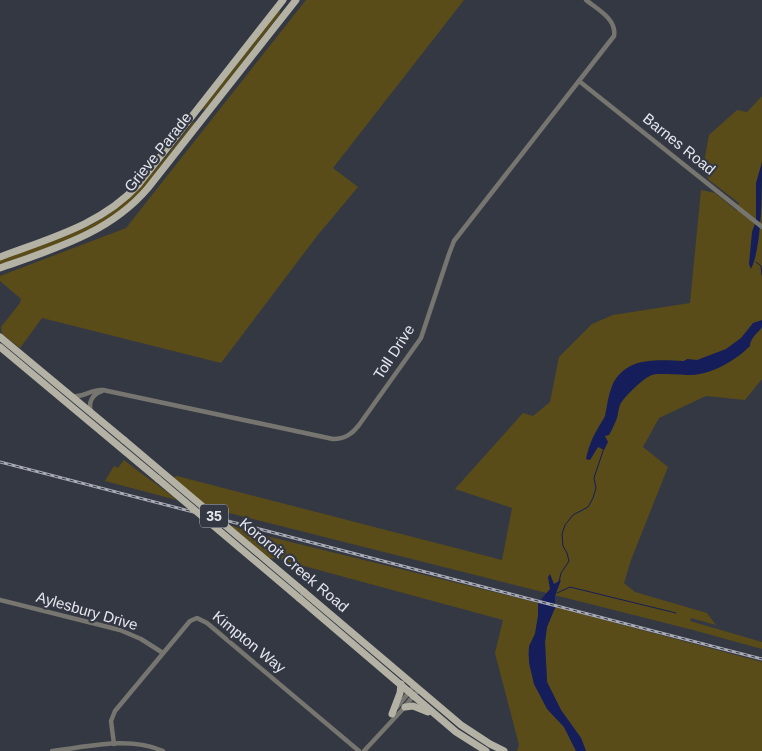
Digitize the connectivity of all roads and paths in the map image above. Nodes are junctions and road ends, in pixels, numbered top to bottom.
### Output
1 (284, 0) edge
2 (296, 0) edge
3 (586, 0) edge
4 (579, 81) junction
5 (762, 227) edge
6 (0, 257) edge
7 (0, 270) edge
8 (0, 336) edge
9 (0, 347) edge
10 (103, 390) junction
11 (66, 391) junction
12 (94, 414) junction
13 (0, 600) edge
14 (163, 653) junction
15 (401, 684) junction
16 (417, 687) junction
17 (412, 694) junction
18 (405, 707) junction
19 (392, 714) junction
20 (443, 722) junction
21 (378, 735) junction
22 (114, 744) junction
23 (52, 751) edge
24 (163, 751) edge
25 (359, 751) edge
26 (364, 751) edge
27 (486, 751) edge
28 (504, 751) edge

1 - 6 main road, Grieve Parade
2 - 7 main road, Grieve Parade
3 - 4 street, Toll Drive
4 - 5 street, Barnes Road
4 - 10 street, Toll Drive
8 - 11 main road, Kororoit Creek Road / 35
9 - 15 main road, Kororoit Creek Road / 35, bridge
10 - 11 street, Toll Drive
10 - 12 street
11 - 12 main road, Kororoit Creek Road / 35
12 - 16 main road, Kororoit Creek Road / 35, bridge
13 - 14 street, Aylesbury Drive
14 - 22 street, Kimpton Way
14 - 25 street, Kimpton Way
15 - 17 main road, Kororoit Creek Road / 35
15 - 19 main road
16 - 17 street
16 - 28 main road, Kororoit Creek Road / 35
17 - 18 street
17 - 19 street
17 - 20 main road, Kororoit Creek Road / 35
18 - 20 main road
18 - 21 street
19 - 21 street
20 - 27 main road, Kororoit Creek Road / 35
21 - 26 street
22 - 23 street
22 - 24 street

